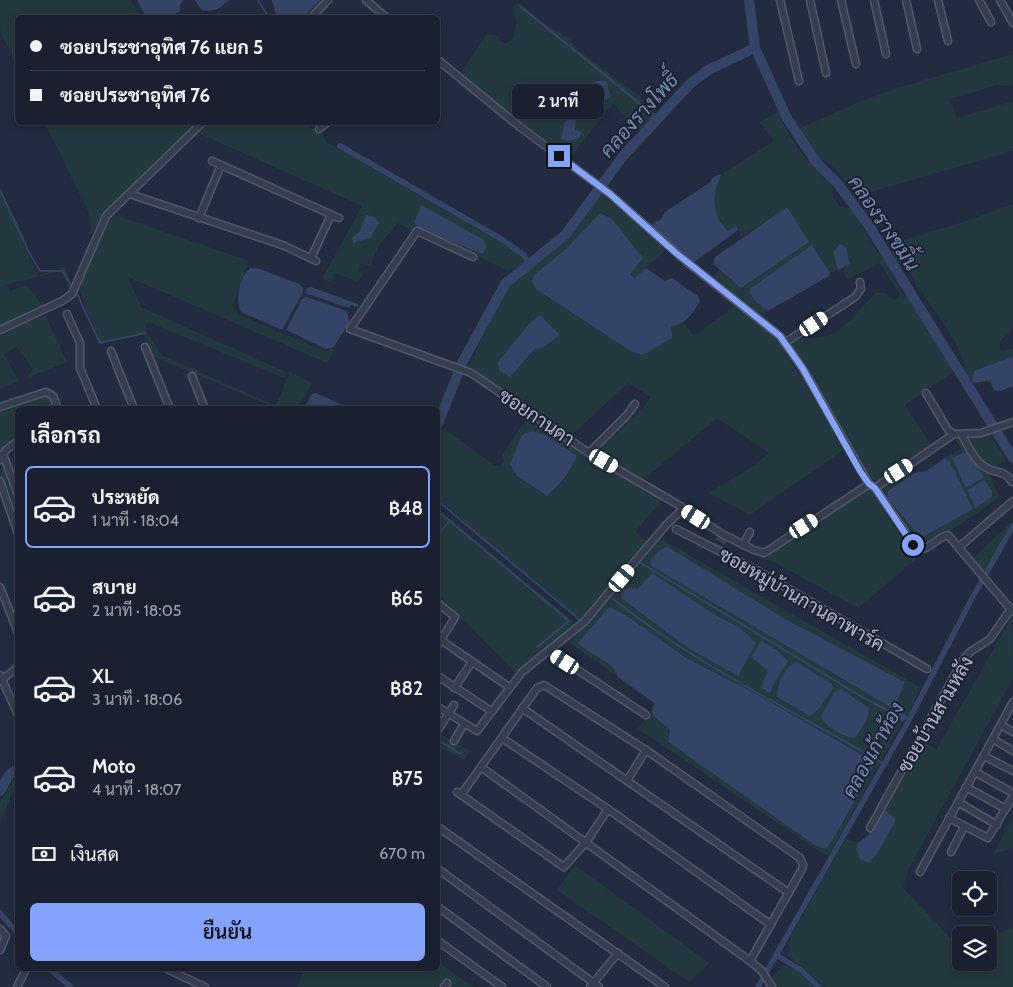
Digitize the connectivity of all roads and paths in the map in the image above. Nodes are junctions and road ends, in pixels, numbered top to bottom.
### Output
1 (328, 0) edge
2 (366, 0) edge
3 (780, 0) edge
4 (810, 0) edge
5 (841, 0) edge
6 (874, 0) edge
7 (906, 0) edge
8 (938, 0) edge
9 (979, 0) edge
10 (1000, 0) edge
11 (314, 15) edge
12 (384, 15) edge
13 (991, 22) dead end
14 (1013, 23) edge
15 (948, 41) dead end
16 (917, 49) dead end
17 (886, 54) dead end
18 (440, 62) edge
19 (856, 64) dead end
20 (826, 73) dead end
21 (799, 82) dead end
22 (201, 125) edge
23 (324, 125) edge
24 (319, 129) dead end
25 (212, 161) dead end
26 (221, 165) junction
27 (130, 194) junction
28 (331, 215) junction
29 (199, 218) junction
30 (339, 218) dead end
31 (473, 257) dead end
32 (860, 282) dead end
33 (67, 314) dead end
34 (0, 330) edge
35 (786, 342) junction
36 (145, 347) dead end
37 (111, 351) dead end
38 (192, 376) dead end
39 (926, 393) dead end
40 (634, 404) dead end
41 (57, 406) edge
42 (96, 406) edge
43 (133, 406) edge
44 (169, 406) edge
45 (204, 406) edge
46 (0, 408) edge
47 (1013, 422) edge
48 (954, 434) junction
49 (962, 435) junction
50 (15, 443) edge
51 (590, 453) junction
52 (2, 457) edge
53 (0, 482) edge
54 (1012, 482) edge
55 (872, 486) junction
56 (15, 487) edge
57 (1013, 501) edge
58 (683, 509) junction
59 (15, 525) edge
60 (676, 528) dead end
61 (750, 532) dead end
62 (743, 545) junction
63 (959, 546) junction
64 (0, 587) edge
65 (440, 605) edge
66 (1012, 611) edge
67 (15, 624) edge
68 (440, 640) edge
69 (440, 642) edge
70 (549, 651) junction
71 (472, 662) junction
72 (15, 669) edge
73 (927, 669) dead end
74 (440, 678) edge
75 (1, 679) edge
76 (509, 687) junction
77 (454, 688) junction
78 (1013, 702) edge
79 (454, 705) dead end
80 (522, 708) junction
81 (15, 709) edge
82 (440, 709) edge
83 (1011, 710) edge
84 (491, 711) junction
85 (447, 714) junction
86 (646, 715) dead end
87 (464, 724) junction
88 (1001, 725) junction
89 (440, 726) edge
90 (1013, 732) edge
91 (502, 738) junction
92 (993, 739) junction
93 (454, 742) dead end
94 (646, 750) junction
95 (1013, 750) edge
96 (984, 756) junction
97 (481, 767) junction
98 (1013, 771) edge
99 (975, 772) junction
100 (628, 780) junction
101 (966, 787) junction
102 (1013, 794) edge
103 (958, 802) junction
104 (608, 809) junction
105 (1006, 810) junction
106 (949, 818) junction
107 (997, 825) junction
108 (964, 827) junction
109 (440, 828) edge
110 (870, 828) dead end
111 (587, 841) junction
112 (951, 852) dead end
113 (440, 870) edge
114 (920, 872) dead end
115 (789, 893) junction
116 (440, 908) edge
117 (771, 925) junction
118 (0, 929) edge
119 (440, 942) edge
120 (0, 950) edge
121 (618, 953) junction
122 (750, 961) junction
123 (25, 971) edge
124 (171, 971) edge
125 (772, 985) edge
126 (594, 986) edge
127 (17, 987) edge
128 (205, 987) edge
129 (502, 987) edge
130 (547, 987) edge
131 (664, 987) edge

1 - 11 street
2 - 12 street
3 - 21 street
4 - 20 street
5 - 19 street
6 - 17 street
7 - 16 street
8 - 15 street
9 - 13 street
10 - 14 street
18 - 35 street
22 - 27 street
23 - 24 street
25 - 26 street
26 - 28 street
26 - 29 street
27 - 29 street
27 - 34 street
28 - 29 street
28 - 30 street
31 - 51 street, ซอยกานดา
32 - 35 street
33 - 42 street
35 - 55 street
36 - 44 street
37 - 43 street
38 - 45 street
39 - 48 street
40 - 51 street
41 - 46 street
47 - 49 street
48 - 49 street
48 - 55 street
49 - 54 street
50 - 52 street
51 - 58 street, ซอยกานดา
52 - 56 street
53 - 59 street
55 - 62 street, ซอยกานดา
55 - 63 street
57 - 63 street
58 - 62 street, ซอยกานดา
58 - 70 street
60 - 73 street, ซอยหมู่บ้านกานดาพาร์ค
61 - 62 street
63 - 66 street
64 - 67 street
65 - 68 street
66 - 110 street, ซอยบ้านสามหลัง
69 - 71 street
70 - 76 street
70 - 86 street
71 - 76 street
71 - 77 street
72 - 75 street
74 - 77 street
75 - 81 street
76 - 84 street
77 - 84 street
78 - 83 street
79 - 85 street
80 - 91 street
80 - 94 street
80 - 100 street
82 - 85 street
83 - 88 street
84 - 87 street
85 - 87 street
85 - 89 street
87 - 93 street
88 - 90 street
88 - 92 street
91 - 97 street
91 - 104 street
92 - 95 street
92 - 96 street
94 - 100 street
94 - 115 street
96 - 98 street
96 - 99 street
97 - 111 street
97 - 111 street
99 - 101 street
99 - 102 street
100 - 115 street
101 - 103 street
101 - 105 street
102 - 105 street
103 - 106 street
103 - 107 street
104 - 111 street
104 - 117 street
105 - 107 street
106 - 108 street
106 - 114 street
107 - 108 street
108 - 112 street
109 - 121 street
111 - 122 street
113 - 126 street
115 - 117 street
116 - 130 street
117 - 122 street
118 - 120 street
119 - 129 street
121 - 126 street
121 - 131 street
122 - 125 street
123 - 127 street
124 - 128 street

